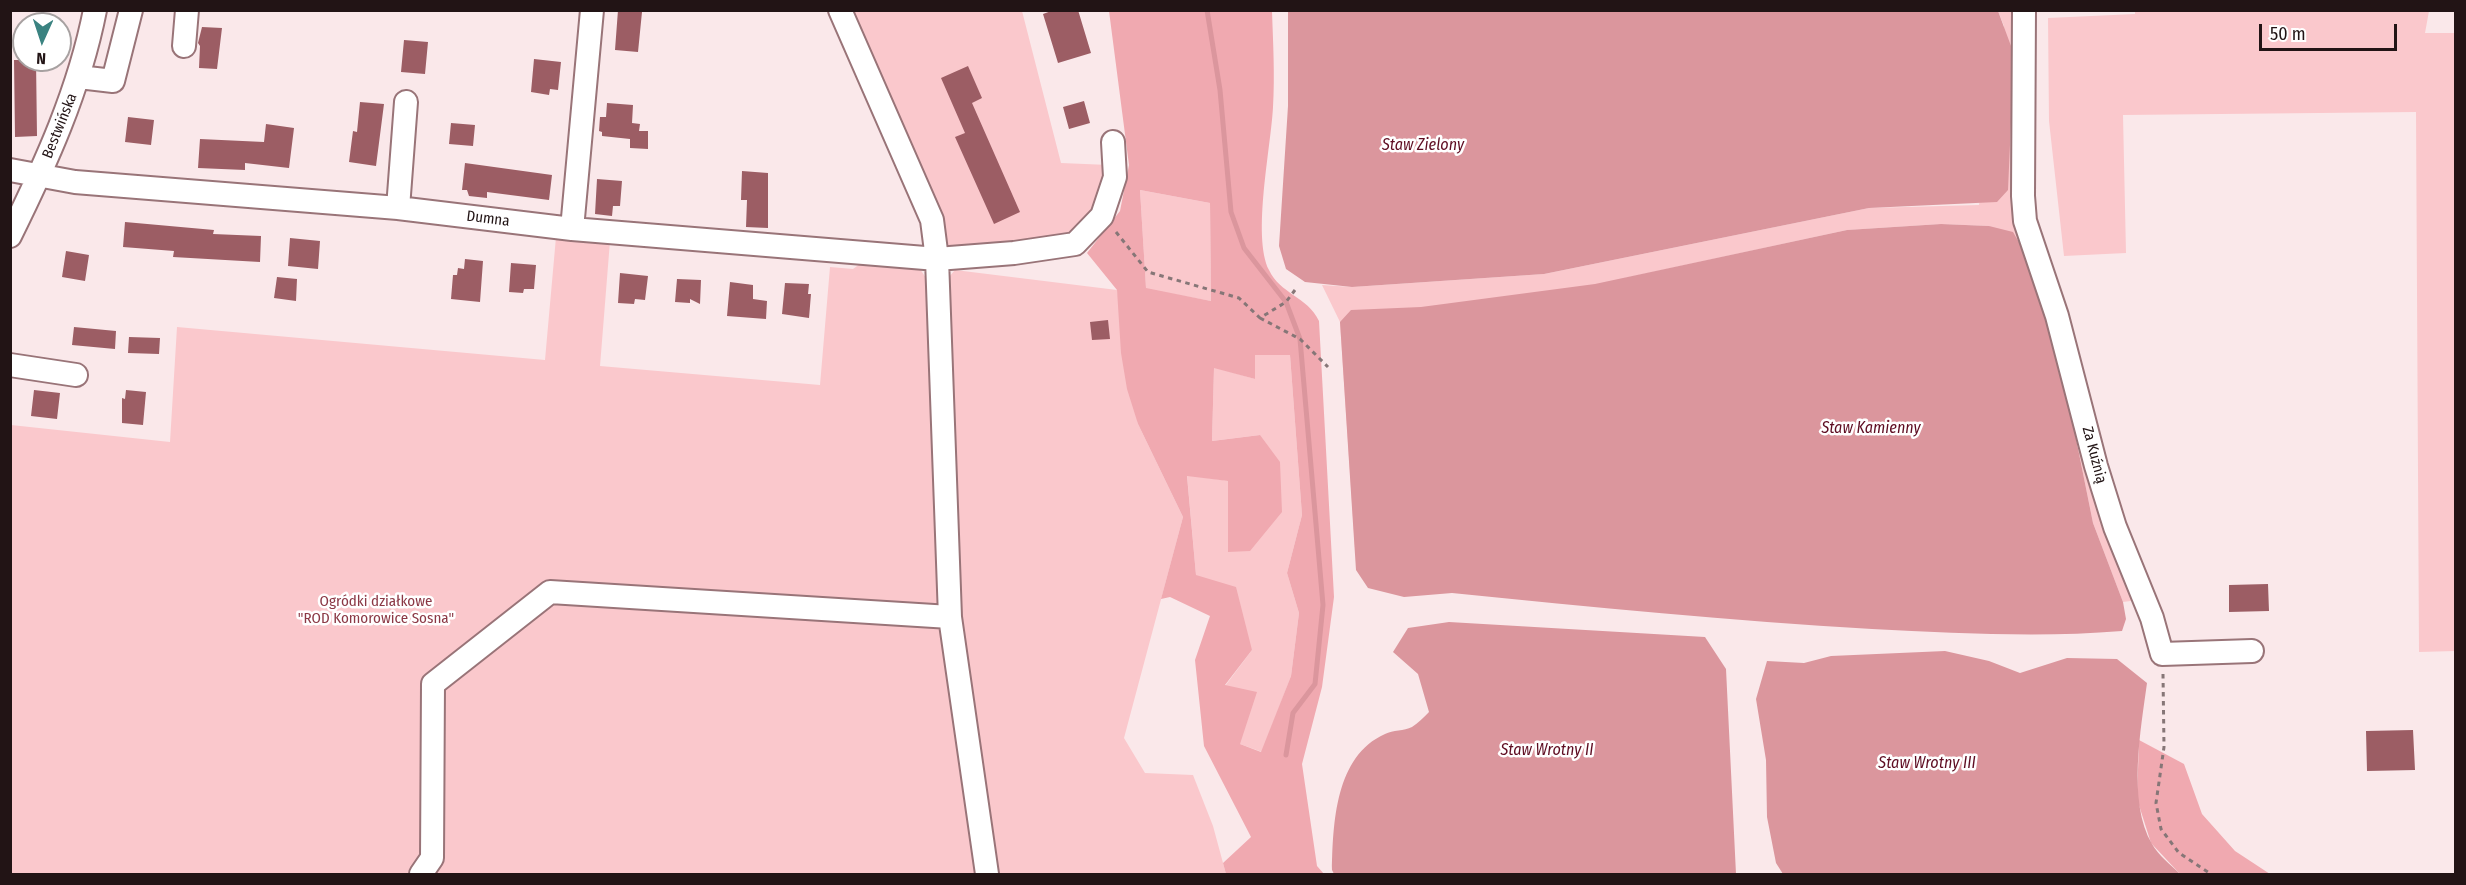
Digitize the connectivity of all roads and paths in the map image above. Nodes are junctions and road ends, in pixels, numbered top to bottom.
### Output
1 (95, 10) edge
2 (131, 10) edge
3 (187, 10) edge
4 (592, 10) edge
5 (840, 10) edge
6 (2024, 10) edge
7 (184, 46) dead end
8 (79, 77) junction
9 (406, 102) dead end
10 (1113, 142) dead end
11 (10, 170) edge
12 (40, 174) junction
13 (398, 208) junction
14 (1102, 216) junction
15 (572, 229) junction
16 (10, 236) edge
17 (937, 259) junction
18 (1295, 290) dead end
19 (1260, 318) junction
20 (10, 365) edge
21 (1328, 367) dead end
22 (76, 375) dead end
23 (950, 617) junction
24 (2252, 651) dead end
25 (2163, 654) junction
26 (421, 874) edge
27 (987, 874) edge
28 (2211, 874) edge

1 - 8 street, Bestwińska
2 - 8 street
3 - 7 street
4 - 15 street
5 - 17 street
6 - 25 street, Za Kuźnią
8 - 12 street, Bestwińska
9 - 13 street
10 - 14 street
11 - 12 street, Dumna
12 - 13 street, Dumna
12 - 16 street, Bestwińska
13 - 15 street, Dumna
14 - 17 street, Dumna
14 - 19 path
15 - 17 street, Dumna
17 - 23 street
18 - 19 path
19 - 21 path
20 - 22 street
23 - 26 street
23 - 27 street
24 - 25 street
25 - 28 path

